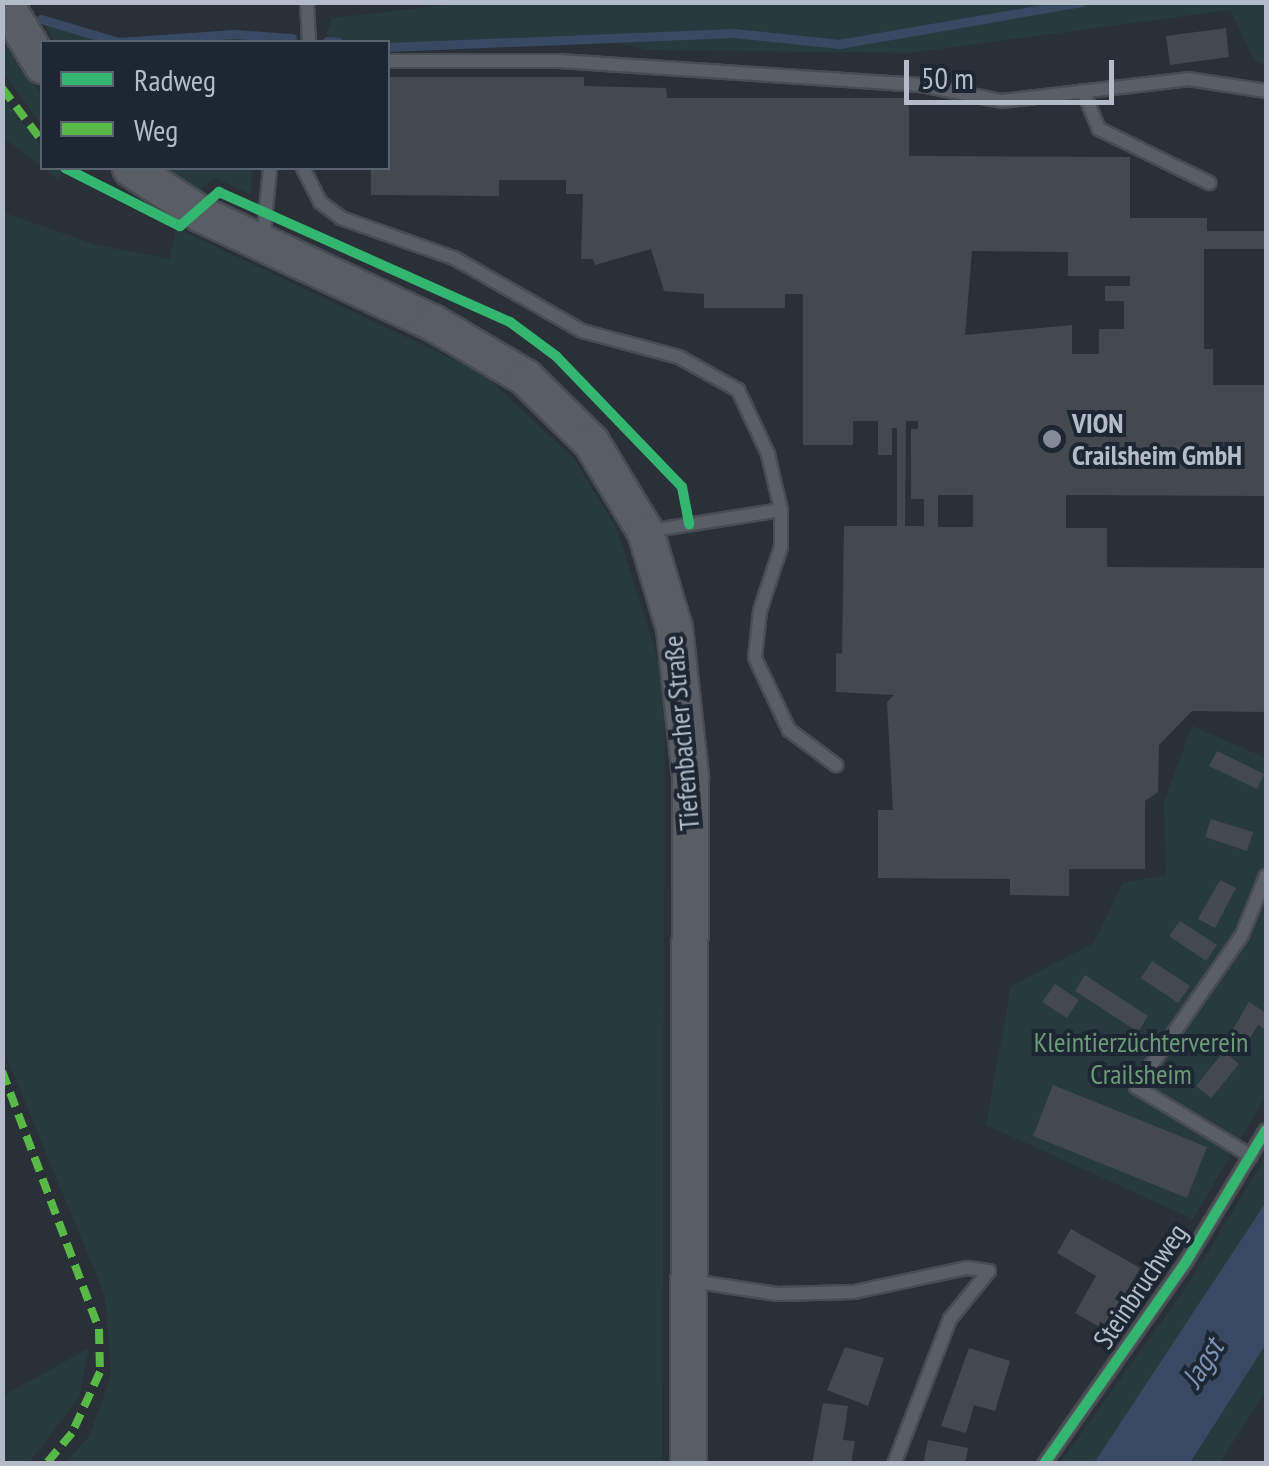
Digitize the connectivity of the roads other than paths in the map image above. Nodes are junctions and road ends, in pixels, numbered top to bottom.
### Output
1 (4, 2) edge
2 (16, 2) edge
3 (307, 2) edge
4 (308, 40) edge
5 (38, 58) edge
6 (390, 61) edge
7 (1083, 90) junction
8 (1266, 91) edge
9 (133, 170) edge
10 (270, 170) edge
11 (303, 170) edge
12 (1209, 183) dead end
13 (263, 247) junction
14 (781, 510) junction
15 (645, 531) junction
16 (836, 765) dead end
17 (1266, 876) edge
18 (1266, 1130) edge
19 (1250, 1156) junction
20 (690, 1280) junction
21 (688, 1464) edge
22 (894, 1464) edge
23 (1044, 1464) edge

1 - 5 main road
2 - 5 main road
3 - 4 lane
6 - 7 lane
7 - 8 lane
7 - 12 lane
9 - 13 main road, Tiefenbacher Straße
10 - 13 lane
11 - 14 lane
13 - 15 main road, Tiefenbacher Straße
14 - 15 lane
14 - 16 lane
15 - 20 main road, Tiefenbacher Straße
17 - 19 lane
18 - 19 lane, Steinbruchweg
19 - 23 lane, Steinbruchweg
20 - 21 main road, Tiefenbacher Straße
20 - 22 lane

